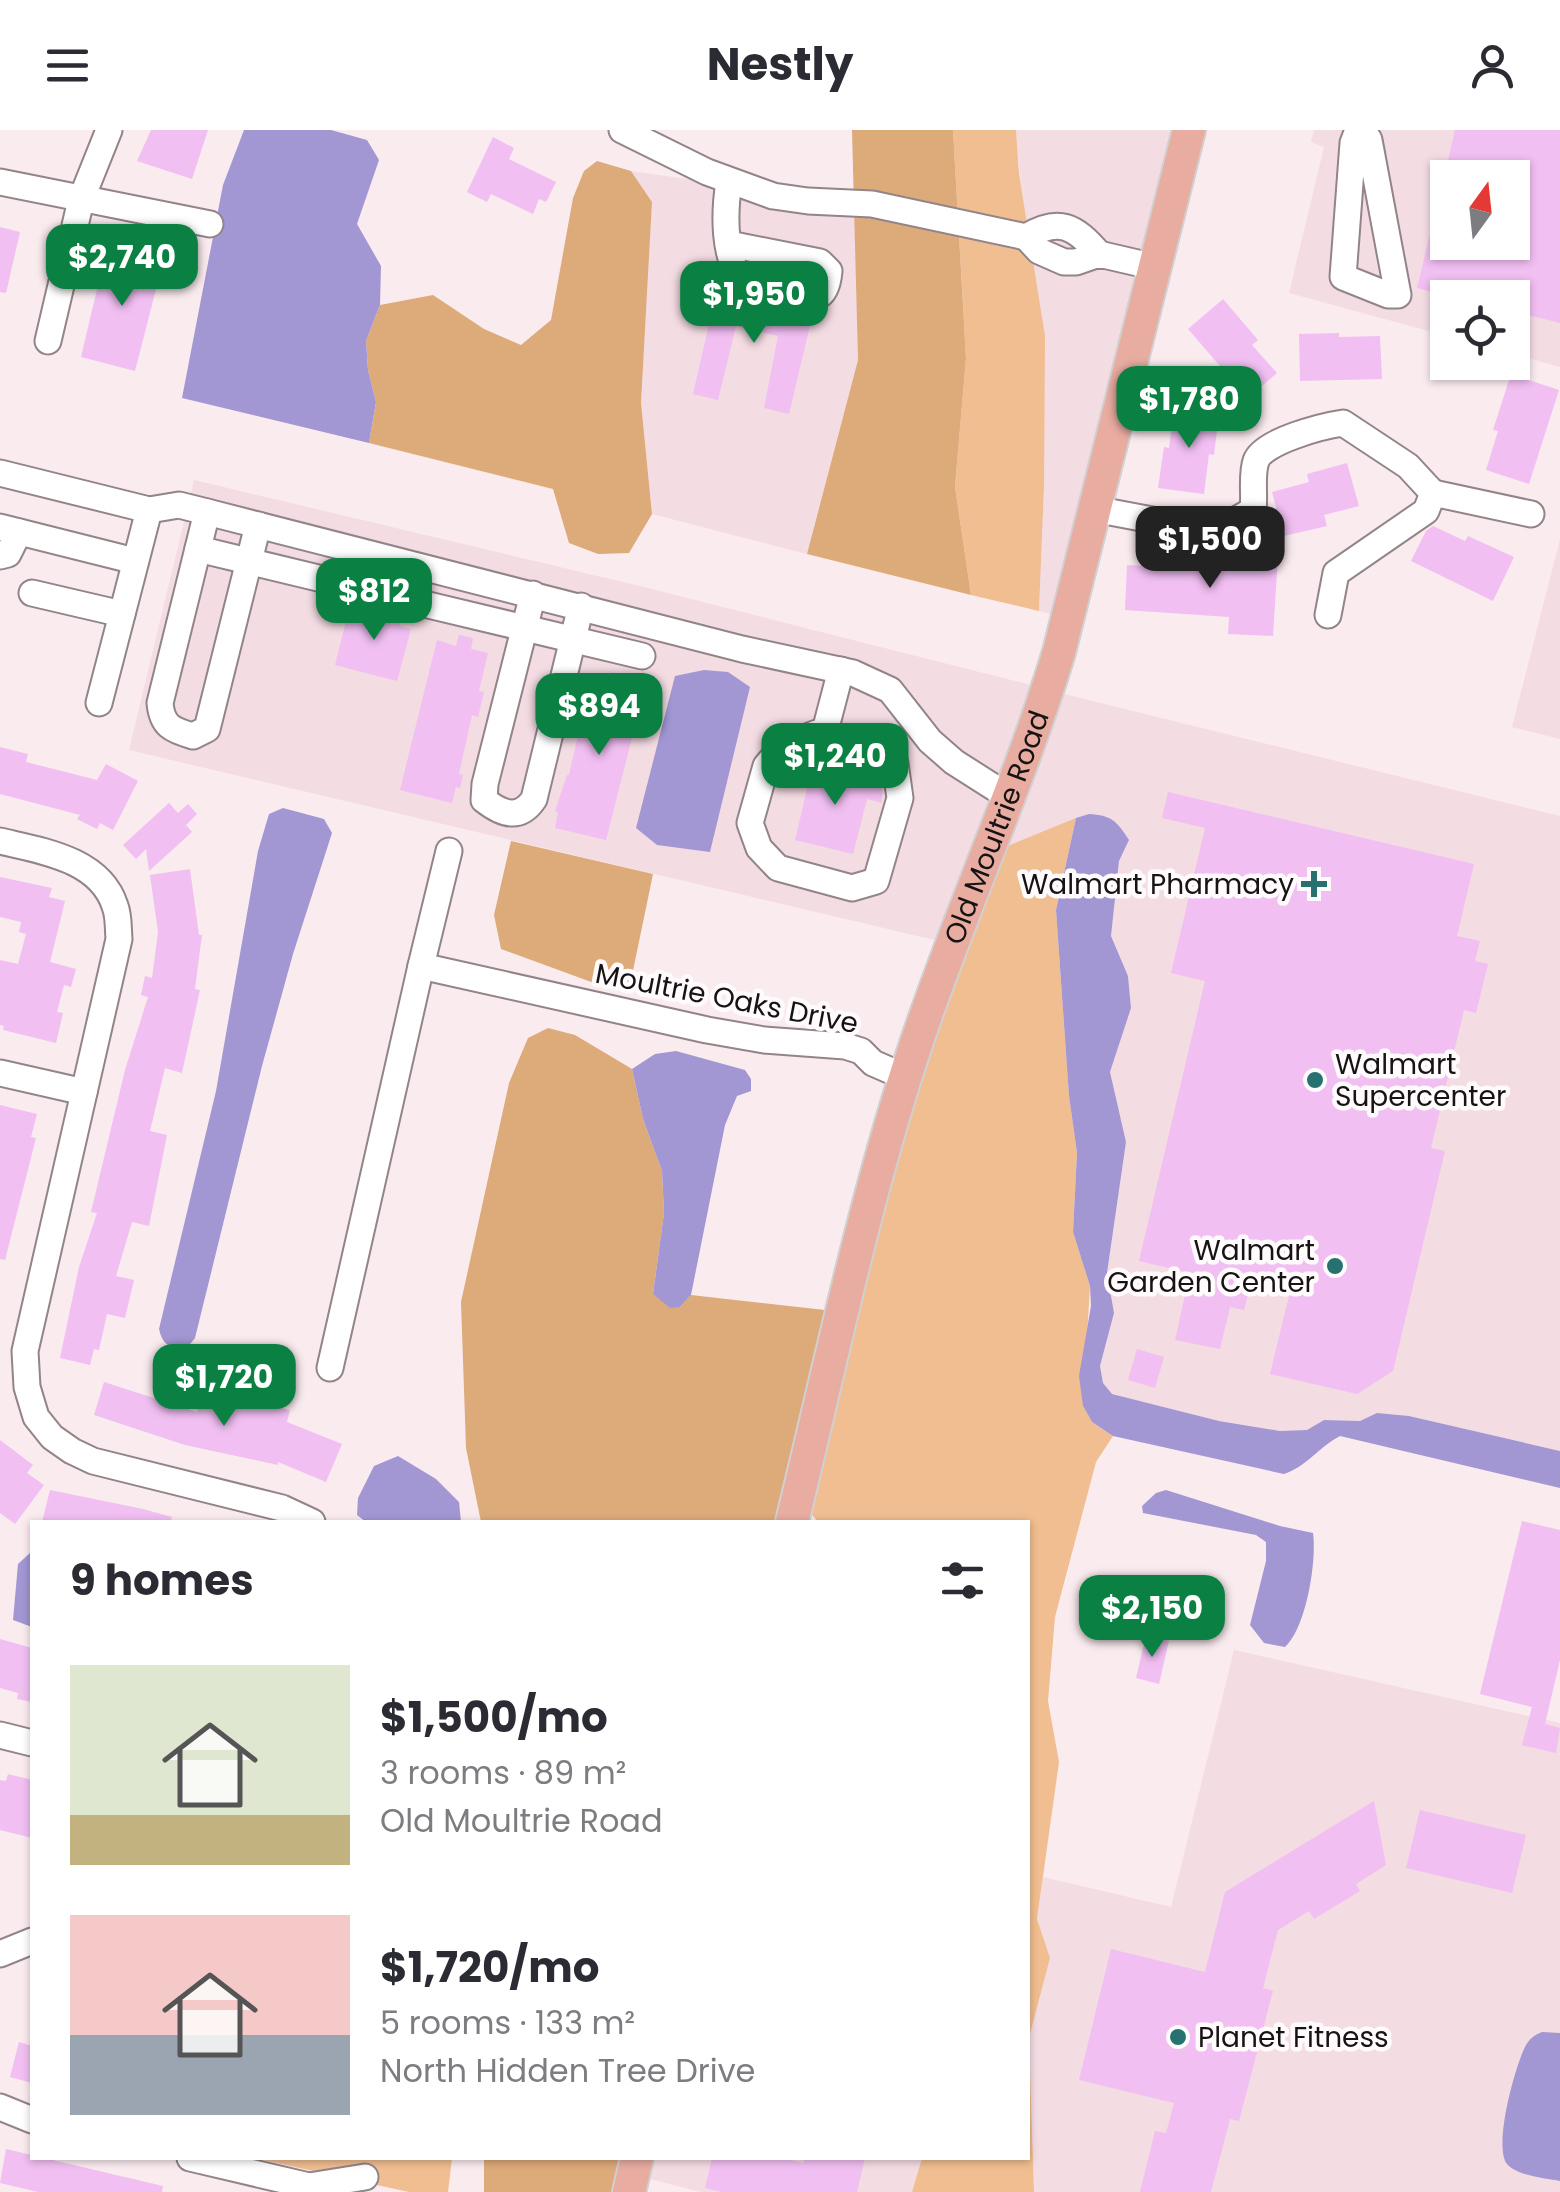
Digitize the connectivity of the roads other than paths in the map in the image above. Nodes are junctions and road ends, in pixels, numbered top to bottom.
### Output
1 (109, 130) edge
2 (622, 130) edge
3 (1190, 130) edge
4 (1361, 130) edge
5 (0, 182) edge
6 (729, 182) junction
7 (82, 200) junction
8 (210, 224) dead end
9 (729, 244) junction
10 (1155, 267) junction
11 (48, 341) dead end
12 (0, 473) edge
13 (1433, 492) junction
14 (1094, 509) junction
15 (148, 510) junction
16 (206, 512) junction
17 (1531, 514) dead end
18 (258, 524) junction
19 (10, 529) edge
20 (198, 549) junction
21 (0, 556) edge
22 (136, 561) junction
23 (249, 562) junction
24 (372, 591) dead end
25 (32, 593) dead end
26 (533, 594) junction
27 (398, 598) dead end
28 (581, 606) junction
29 (122, 614) junction
30 (1328, 615) dead end
31 (525, 628) junction
32 (572, 639) junction
33 (642, 656) dead end
34 (841, 670) junction
35 (100, 702) dead end
36 (824, 735) junction
37 (1010, 797) junction
38 (0, 841) edge
39 (449, 851) dead end
40 (421, 966) junction
41 (0, 1073) edge
42 (905, 1077) junction
43 (84, 1092) junction
44 (330, 1368) dead end
45 (308, 1520) edge
46 (792, 1520) edge
47 (0, 1735) edge
48 (30, 1742) edge
49 (30, 1942) edge
50 (0, 1954) edge
51 (0, 2107) edge
52 (30, 2119) edge
53 (198, 2160) edge
54 (637, 2160) edge
55 (365, 2176) dead end
56 (629, 2192) edge

1 - 7 street
2 - 6 street
3 - 10 main road, Old Moultrie Road
4 - 4 street
5 - 7 street
6 - 9 street
6 - 10 street
7 - 8 street
7 - 11 street
9 - 9 street
10 - 14 main road, Old Moultrie Road
12 - 15 street
13 - 14 street
13 - 17 street
13 - 30 street
14 - 37 main road, Old Moultrie Road
15 - 16 street
15 - 22 street
16 - 18 street
16 - 20 street
18 - 23 street
18 - 26 street
19 - 21 street
19 - 22 street
20 - 23 street
20 - 23 street
22 - 29 street
23 - 24 street
25 - 29 street
26 - 28 street
26 - 31 street
27 - 31 street
28 - 32 street
28 - 34 street
29 - 35 street
31 - 32 street
31 - 32 street
32 - 33 street
34 - 36 street
34 - 37 street
36 - 36 street
37 - 42 main road, Old Moultrie Road
38 - 43 street
39 - 40 street
40 - 42 street, Moultrie Oaks Drive
40 - 44 street
41 - 43 street
42 - 46 main road, Old Moultrie Road
43 - 45 street
47 - 48 street
49 - 50 street
51 - 52 street
53 - 55 street
54 - 56 main road

